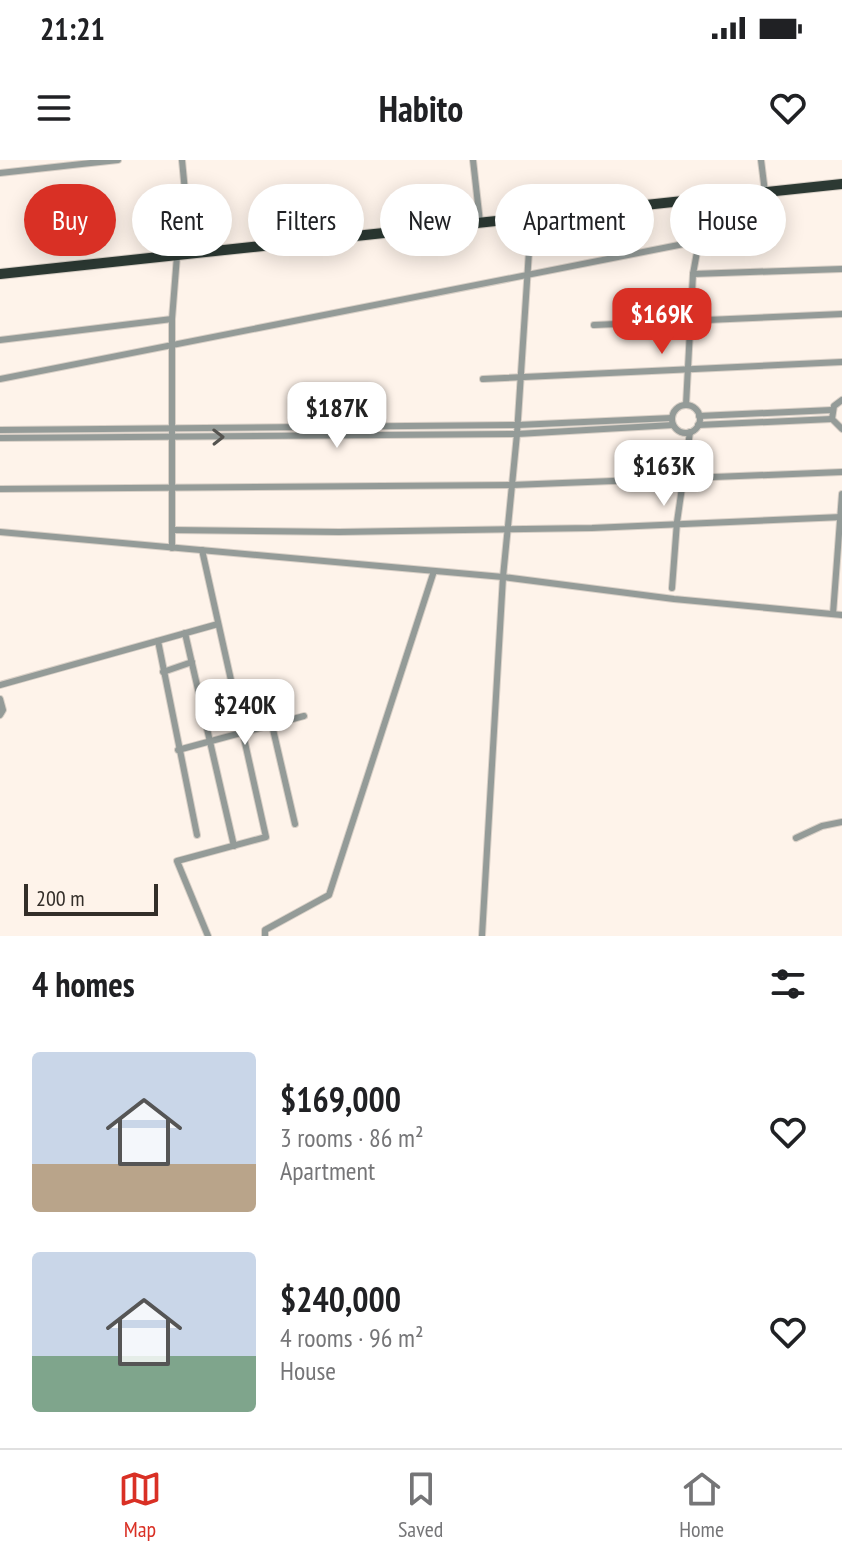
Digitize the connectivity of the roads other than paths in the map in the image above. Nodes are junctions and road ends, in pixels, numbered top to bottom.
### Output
1 (118, 160) edge
2 (182, 160) edge
3 (473, 160) edge
4 (761, 160) edge
5 (0, 173) edge
6 (184, 184) edge
7 (764, 184) edge
8 (842, 184) edge
9 (786, 190) edge
10 (495, 221) edge
11 (480, 222) junction
12 (232, 249) edge
13 (168, 256) edge
14 (177, 256) edge
15 (528, 256) edge
16 (842, 269) edge
17 (0, 274) edge
18 (693, 274) junction
19 (526, 276) junction
20 (842, 314) edge
21 (172, 319) junction
22 (691, 320) junction
23 (594, 325) dead end
24 (0, 340) edge
25 (172, 345) junction
26 (842, 362) edge
27 (689, 370) junction
28 (521, 378) junction
29 (0, 379) edge
30 (483, 379) dead end
31 (842, 400) edge
32 (686, 405) junction
33 (832, 410) junction
34 (699, 416) junction
35 (832, 419) junction
36 (673, 422) junction
37 (518, 425) junction
38 (698, 425) junction
39 (173, 428) junction
40 (842, 429) edge
41 (0, 430) edge
42 (690, 432) junction
43 (517, 434) junction
44 (173, 437) junction
45 (0, 438) edge
46 (842, 472) edge
47 (683, 478) junction
48 (512, 485) junction
49 (172, 486) junction
50 (0, 489) edge
51 (842, 494) edge
52 (841, 517) edge
53 (677, 522) junction
54 (508, 528) junction
55 (172, 530) junction
56 (0, 532) edge
57 (172, 548) junction
58 (202, 550) junction
59 (840, 564) edge
60 (434, 571) junction
61 (503, 577) junction
62 (672, 588) dead end
63 (833, 614) junction
64 (842, 615) edge
65 (218, 624) junction
66 (185, 633) junction
67 (158, 641) junction
68 (192, 662) junction
69 (163, 672) junction
70 (0, 685) edge
71 (0, 699) edge
72 (0, 715) edge
73 (304, 716) dead end
74 (272, 725) junction
75 (243, 732) junction
76 (210, 741) junction
77 (178, 750) junction
78 (842, 822) edge
79 (295, 824) dead end
80 (197, 835) dead end
81 (796, 838) dead end
82 (234, 846) junction
83 (208, 936) edge
84 (265, 936) edge
85 (482, 936) edge

1 - 5 street
2 - 6 street
3 - 11 street
4 - 7 street
8 - 9 highway
10 - 11 highway
11 - 12 highway
13 - 17 highway
14 - 21 street
15 - 19 street
16 - 18 street
18 - 19 street
18 - 22 street
19 - 25 street
19 - 28 street
20 - 22 street
21 - 24 street
21 - 25 street
22 - 23 street
22 - 27 street
25 - 29 street
25 - 39 street
26 - 27 street
27 - 28 street
27 - 32 street
28 - 30 street
28 - 37 street
31 - 33 street
32 - 34 street
32 - 36 street
33 - 34 street
33 - 35 street
34 - 38 street
35 - 38 street
35 - 40 street
36 - 37 street
36 - 42 street
36 - 43 street
37 - 39 street
37 - 43 street
38 - 42 street
39 - 41 street
39 - 44 street
42 - 47 street
44 -> 43 street
43 - 48 street
44 - 45 street
44 - 49 street
46 - 47 street
47 - 48 street
47 - 53 street
48 - 49 street
48 - 54 street
49 - 50 street
49 - 55 street
51 - 52 street
52 - 53 street
52 - 59 street
53 - 54 street
53 - 62 street
54 - 55 street
54 - 61 street
55 - 57 street
56 - 57 street
57 - 58 street
58 - 60 street
58 - 65 street
59 - 63 street
60 - 61 street
60 - 84 street
61 - 63 street
61 - 85 street
63 - 64 street
65 - 66 street
65 - 75 street
66 - 67 street
66 - 68 street
67 - 69 street
67 - 70 street
68 - 69 street
68 - 76 street
69 - 77 street
71 - 72 street
73 - 74 street
74 - 75 street
74 - 79 street
75 - 76 street
75 - 82 street
76 - 77 street
76 - 82 street
77 - 80 street
78 - 81 street
82 - 83 street

